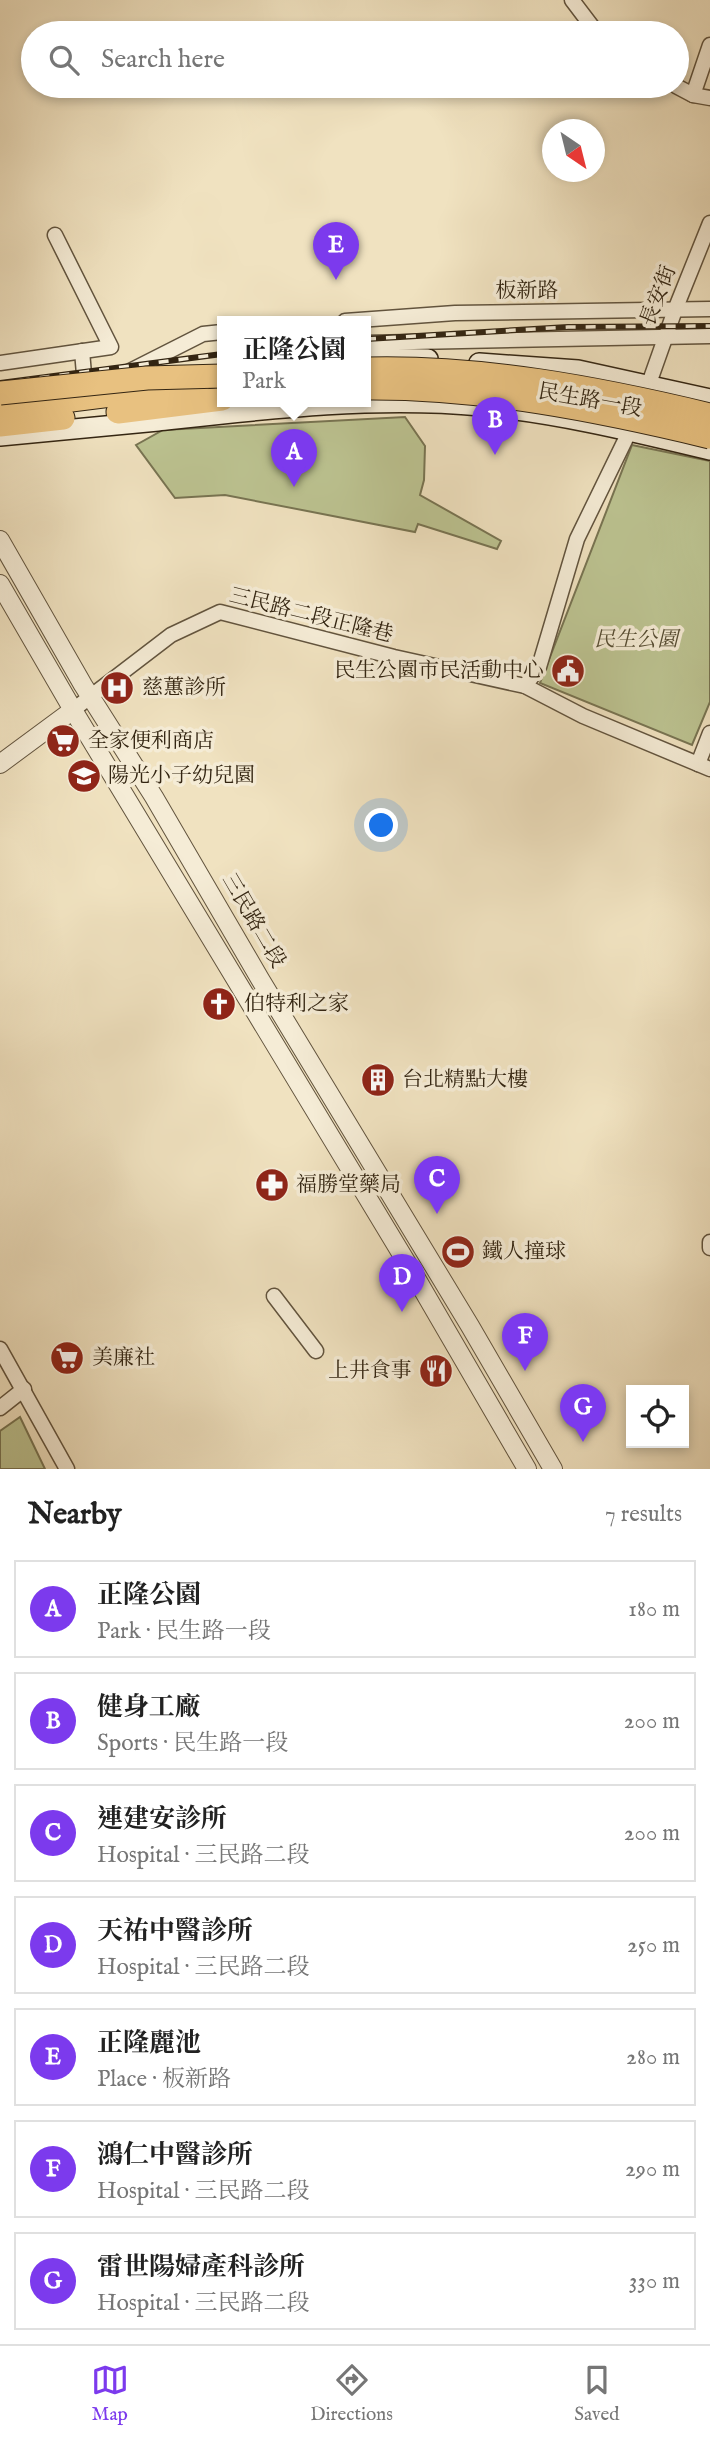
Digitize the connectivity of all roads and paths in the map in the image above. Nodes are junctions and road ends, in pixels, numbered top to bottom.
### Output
1 (572, 0) edge
2 (588, 21) edge
3 (710, 45) edge
4 (689, 93) edge
5 (693, 95) junction
6 (710, 98) edge
7 (710, 223) edge
8 (55, 235) dead end
9 (710, 309) edge
10 (675, 310) junction
11 (382, 317) junction
12 (371, 318) edge
13 (217, 333) edge
14 (666, 336) junction
15 (710, 336) edge
16 (82, 351) junction
17 (374, 356) edge
18 (0, 362) edge
19 (217, 370) edge
20 (217, 379) edge
21 (217, 380) edge
22 (94, 385) junction
23 (649, 385) junction
24 (371, 388) edge
25 (0, 394) edge
26 (710, 399) edge
27 (217, 400) edge
28 (386, 402) junction
29 (371, 403) edge
30 (284, 407) edge
31 (0, 409) edge
32 (710, 415) edge
33 (0, 425) edge
34 (630, 430) junction
35 (0, 436) edge
36 (710, 437) edge
37 (710, 450) edge
38 (0, 540) edge
39 (0, 584) edge
40 (525, 686) junction
41 (90, 696) junction
42 (73, 710) junction
43 (710, 733) edge
44 (0, 764) edge
45 (704, 766) edge
46 (710, 1242) edge
47 (710, 1248) edge
48 (274, 1296) dead end
49 (0, 1349) edge
50 (316, 1351) dead end
51 (24, 1389) junction
52 (0, 1408) edge
53 (67, 1469) edge
54 (527, 1469) edge
55 (553, 1469) edge

1 - 2 street
3 - 5 street
4 - 5 street
5 - 6 street
7 - 10 street, 長安街
8 - 16 street
9 - 10 street, 板新路
10 - 11 street, 板新路
10 - 14 street, 長安街
11 - 12 street, 板新路
11 - 17 street
13 - 22 street
14 - 15 street
14 - 17 street
14 - 23 street, 長安街
16 - 18 street
16 - 22 street
17 - 23 main road, 民生路一段
17 - 28 street
17 - 32 highway, bridge
19 - 22 main road
20 - 25 highway, bridge
21 - 31 highway
22 - 25 main road
23 - 26 main road, 民生路一段
23 - 34 street, 長安街
24 - 36 highway, bridge
27 - 33 highway
28 - 29 main road, 民生路一段
28 - 34 main road, 民生路一段
30 - 35 main road, 民生路一段
34 - 37 main road, 民生路一段
34 - 40 street
38 - 41 street, 三民路二段
39 - 42 street
40 - 41 street, 三民路二段正隆巷
40 - 45 street, 三民路二段正隆巷
41 - 42 street, 三民路二段正隆巷
41 - 55 street, 三民路二段
42 - 44 street
42 - 54 street
43 - 45 street
46 - 47 street
48 - 50 street
49 - 51 street
51 - 52 street
51 - 53 street

